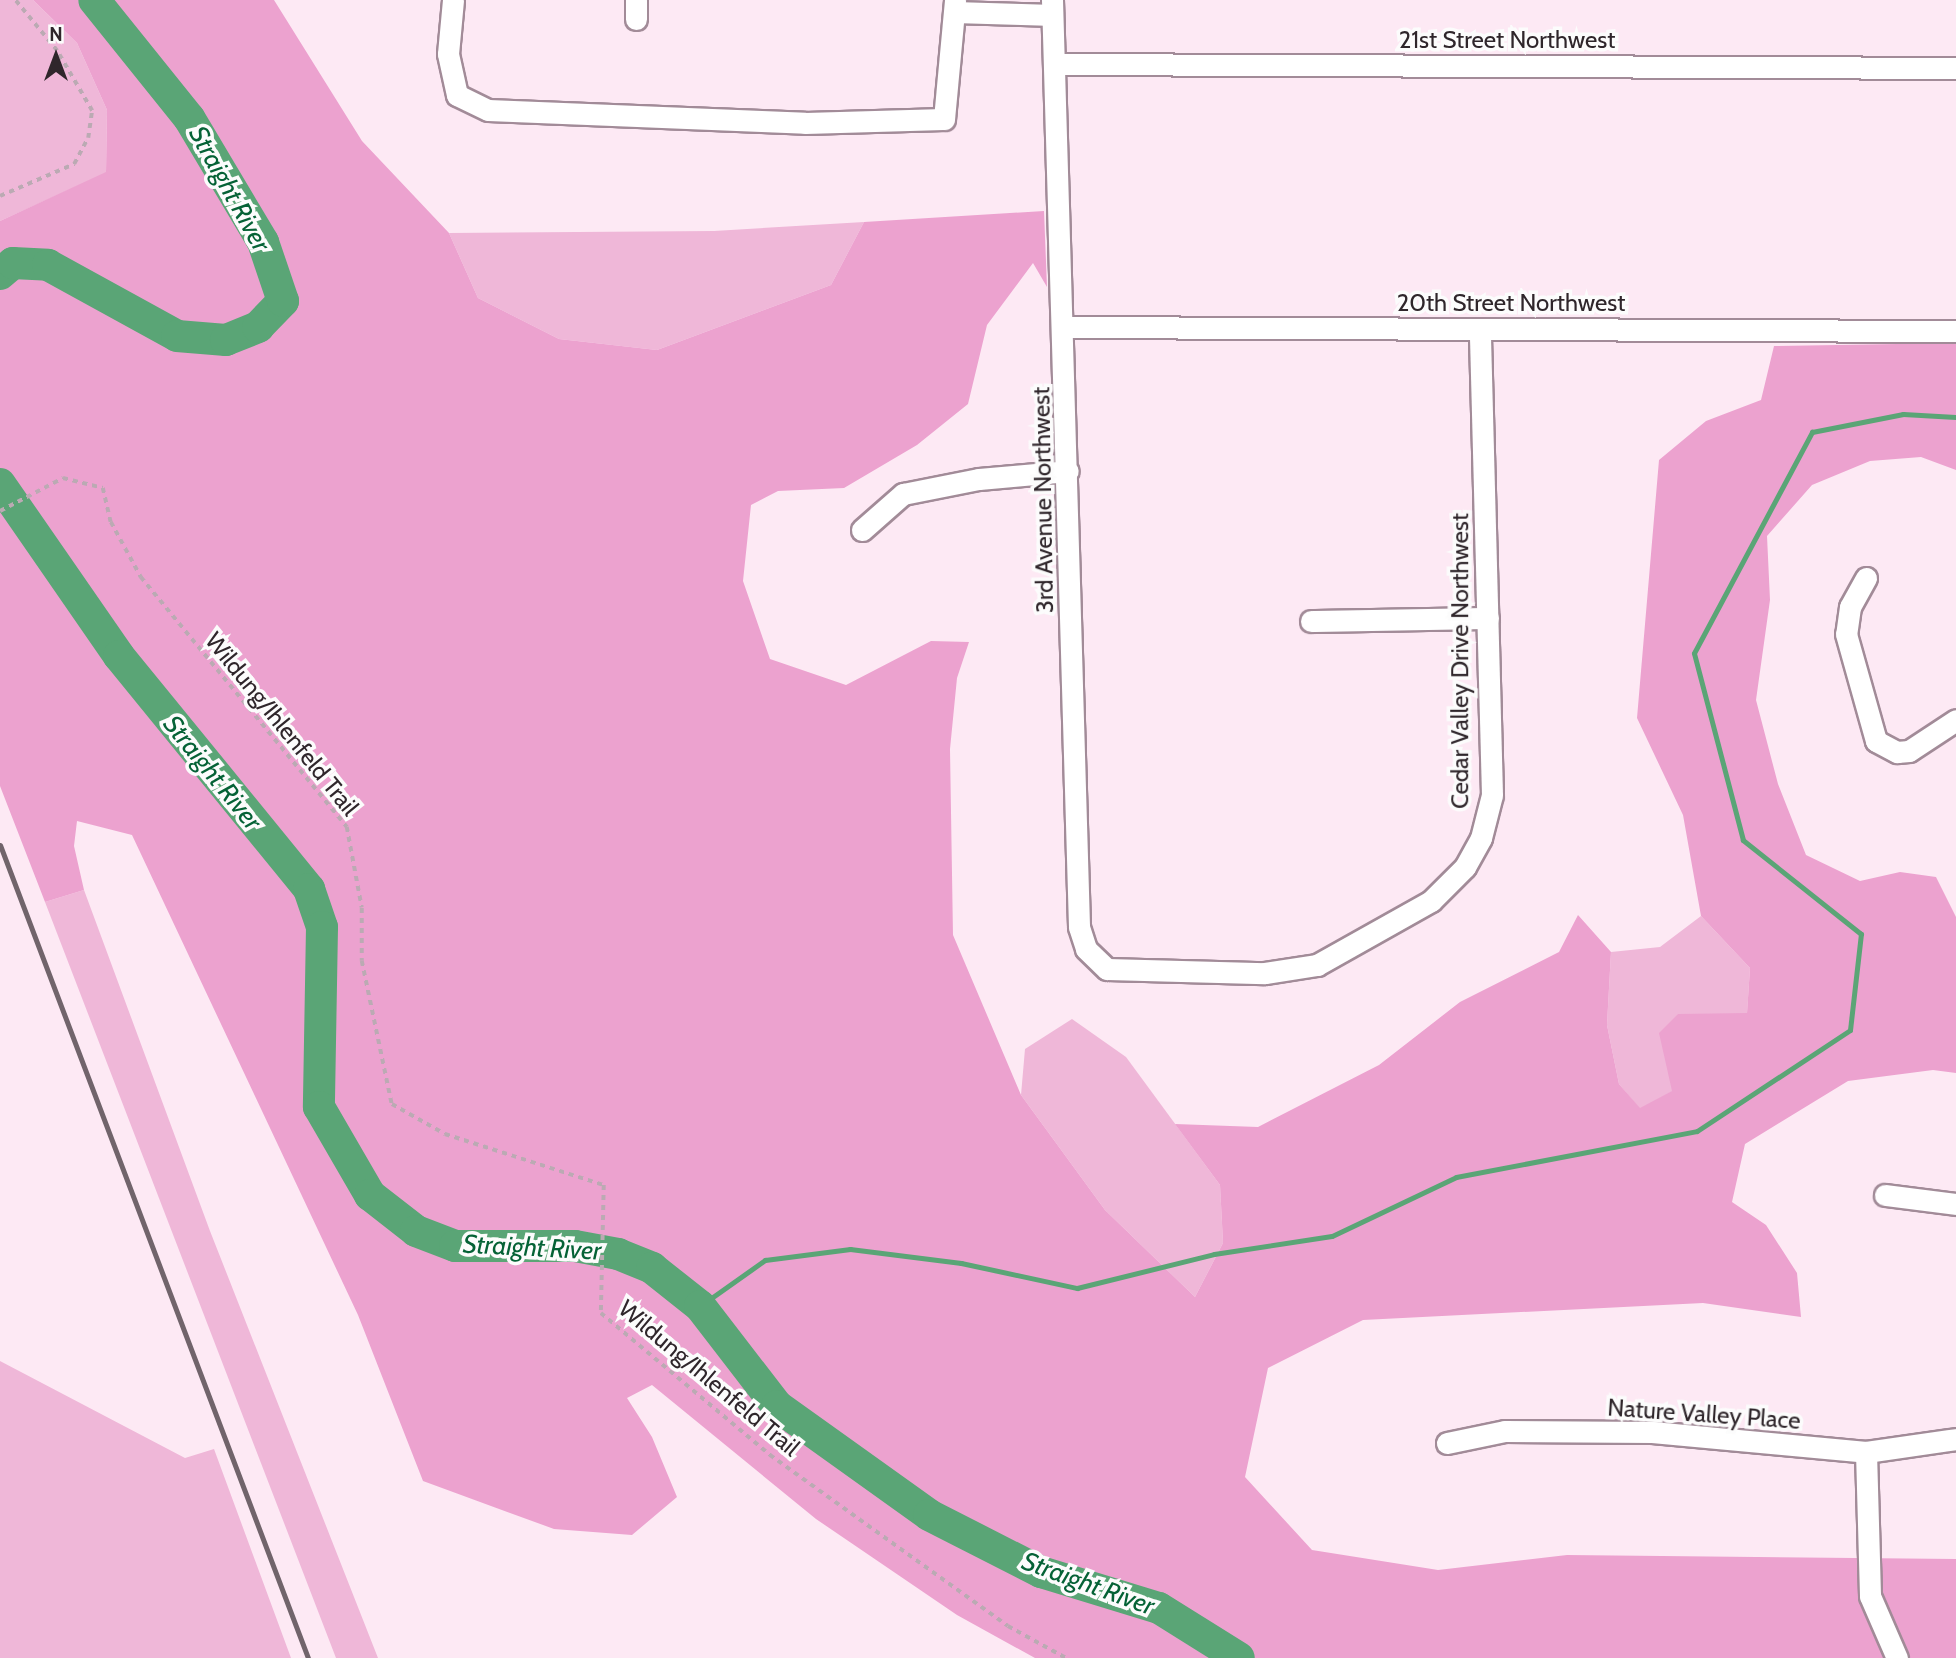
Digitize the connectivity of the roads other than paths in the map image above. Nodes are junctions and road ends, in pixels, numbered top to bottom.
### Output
1 (453, 0) edge
2 (955, 6) edge
3 (1052, 7) edge
4 (1057, 64) junction
5 (1956, 68) edge
6 (1065, 327) junction
7 (1480, 329) junction
8 (1956, 331) edge
9 (1068, 471) junction
10 (862, 530) dead end
11 (1866, 578) dead end
12 (1488, 618) junction
13 (1311, 621) dead end
14 (1956, 720) edge
15 (1125, 973) joint
16 (1885, 1195) dead end
17 (1956, 1204) edge
18 (1956, 1439) edge
19 (1447, 1443) dead end
20 (1866, 1452) junction
21 (1897, 1658) edge

1 - 2 street
2 - 3 street
3 - 4 street, 3rd Avenue Northwest
4 - 5 street, 21st Street Northwest
4 - 6 street, 3rd Avenue Northwest
6 - 7 street, 20th Street Northwest
6 - 9 street, 3rd Avenue Northwest
7 - 8 street, 20th Street Northwest
7 - 12 street, Cedar Valley Drive Northwest
9 - 10 street
9 - 15 street, 3rd Avenue Northwest
11 - 14 street
12 - 13 street
12 - 15 street, Cedar Valley Drive Northwest
16 - 17 street
18 - 20 street, Nature Valley Place
19 - 20 street, Nature Valley Place
20 - 21 street

